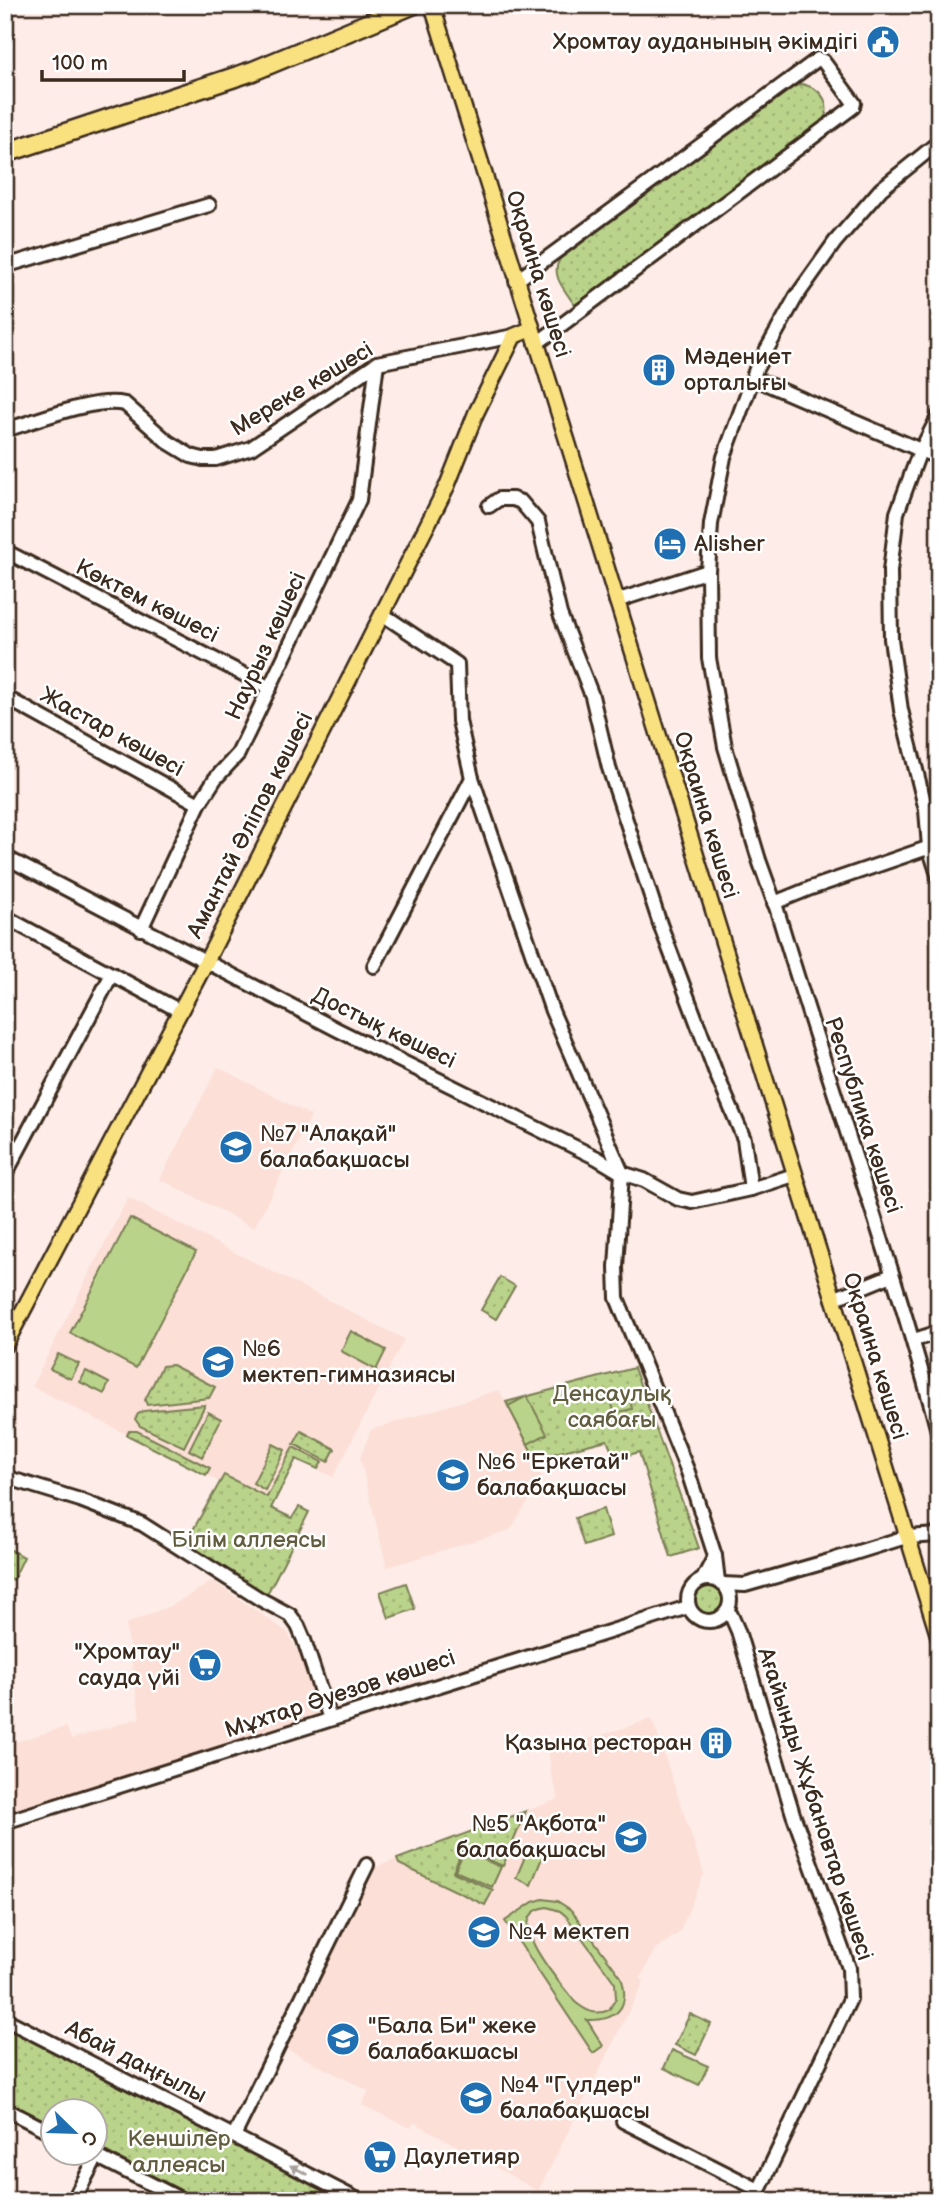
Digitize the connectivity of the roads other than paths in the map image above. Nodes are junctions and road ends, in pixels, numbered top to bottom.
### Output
1 (412, 5) edge
2 (432, 5) edge
3 (939, 142) edge
4 (5, 153) edge
5 (209, 205) dead end
6 (5, 266) edge
7 (516, 281) junction
8 (531, 329) junction
9 (514, 336) junction
10 (536, 344) junction
11 (377, 363) junction
12 (752, 378) junction
13 (939, 415) edge
14 (5, 430) edge
15 (921, 450) junction
16 (939, 458) edge
17 (489, 506) dead end
18 (5, 551) edge
19 (708, 570) junction
20 (616, 601) junction
21 (382, 614) junction
22 (270, 688) junction
23 (5, 698) edge
24 (472, 778) junction
25 (199, 804) junction
26 (934, 846) edge
27 (5, 857) edge
28 (939, 878) edge
29 (774, 903) junction
30 (7, 923) edge
31 (141, 929) junction
32 (206, 962) junction
33 (374, 966) dead end
34 (112, 974) junction
35 (180, 1011) junction
36 (622, 1173) junction
37 (5, 1175) edge
38 (794, 1175) junction
39 (751, 1189) junction
40 (892, 1275) junction
41 (833, 1299) junction
42 (939, 1332) edge
43 (914, 1340) junction
44 (6, 1344) edge
45 (939, 1435) edge
46 (5, 1478) edge
47 (939, 1535) edge
48 (906, 1537) junction
49 (715, 1556) junction
50 (703, 1579) junction
51 (720, 1582) junction
52 (745, 1585) junction
53 (730, 1597) junction
54 (688, 1607) junction
55 (727, 1612) junction
56 (939, 1638) edge
57 (330, 1719) junction
58 (5, 1822) edge
59 (367, 1866) dead end
60 (5, 2019) edge
61 (5, 2109) edge
62 (623, 2122) dead end
63 (38, 2126) edge
64 (234, 2136) junction
65 (108, 2162) edge
66 (89, 2168) edge
67 (939, 2194) edge
68 (757, 2195) edge
69 (73, 2201) edge
70 (184, 2201) edge
71 (360, 2201) edge
72 (935, 2201) edge

1 - 4 highway
2 - 7 main road, Окраина көшесі
3 - 12 street, Республика көшесі
5 - 6 street
7 - 8 main road, Окраина көшесі
7 - 10 street
8 - 9 main road
8 - 10 main road, Окраина көшесі
9 - 11 street, Мереке көшесі
9 - 21 main road, Амантай Әліпов көшесі
10 - 20 main road, Окраина көшесі
11 - 14 street, Мереке көшесі
11 - 22 street, Наурыз көшесі
12 - 15 street
12 - 19 street, Республика көшесі
13 - 15 street
15 - 16 street
15 - 26 street
17 - 39 street
18 - 22 street, Көктем көшесі
19 - 20 street
19 - 29 street, Республика көшесі
20 - 38 main road, Окраина көшесі
21 - 24 street
21 - 32 main road, Амантай Әліпов көшесі
22 - 25 street, Наурыз көшесі
23 - 25 street, Жастар көшесі
24 - 33 street
24 - 36 street
25 - 31 street, Наурыз көшесі
26 - 28 street
26 - 29 street
27 - 31 street, Достық көшесі
29 - 40 street, Республика көшесі
30 - 34 street
31 - 32 street, Достық көшесі
32 - 35 main road, Амантай Әліпов көшесі
32 - 36 street, Достық көшесі
34 - 35 street
34 - 37 street
35 - 44 main road, Амантай Әліпов көшесі
36 - 39 street, Достық көшесі
36 - 49 street
38 - 39 street, Достық көшесі
38 - 41 main road, Окраина көшесі
40 - 41 street
40 - 43 street, Республика көшесі
41 - 48 main road, Окраина көшесі
42 - 43 street
43 - 45 street, Республика көшесі
46 - 57 street
47 - 48 street
48 - 52 street
48 - 56 main road, Окраина көшесі
49 - 50 street
49 - 51 street
50 - 51 street
50 - 54 street
51 - 52 street
51 - 53 street
52 - 53 street
53 - 55 street
54 - 55 street
54 - 57 street, Мұхтар Әуезов көшесі
55 - 68 street, Ағайынды Жұбановтар көшесі
57 - 58 street, Мұхтар Әуезов көшесі
59 - 64 street
60 - 64 street, Абай даңғылы
61 - 63 street
62 - 68 street
71 -> 64 street, Абай даңғылы
65 - 70 street
66 - 69 street
67 - 72 main road

